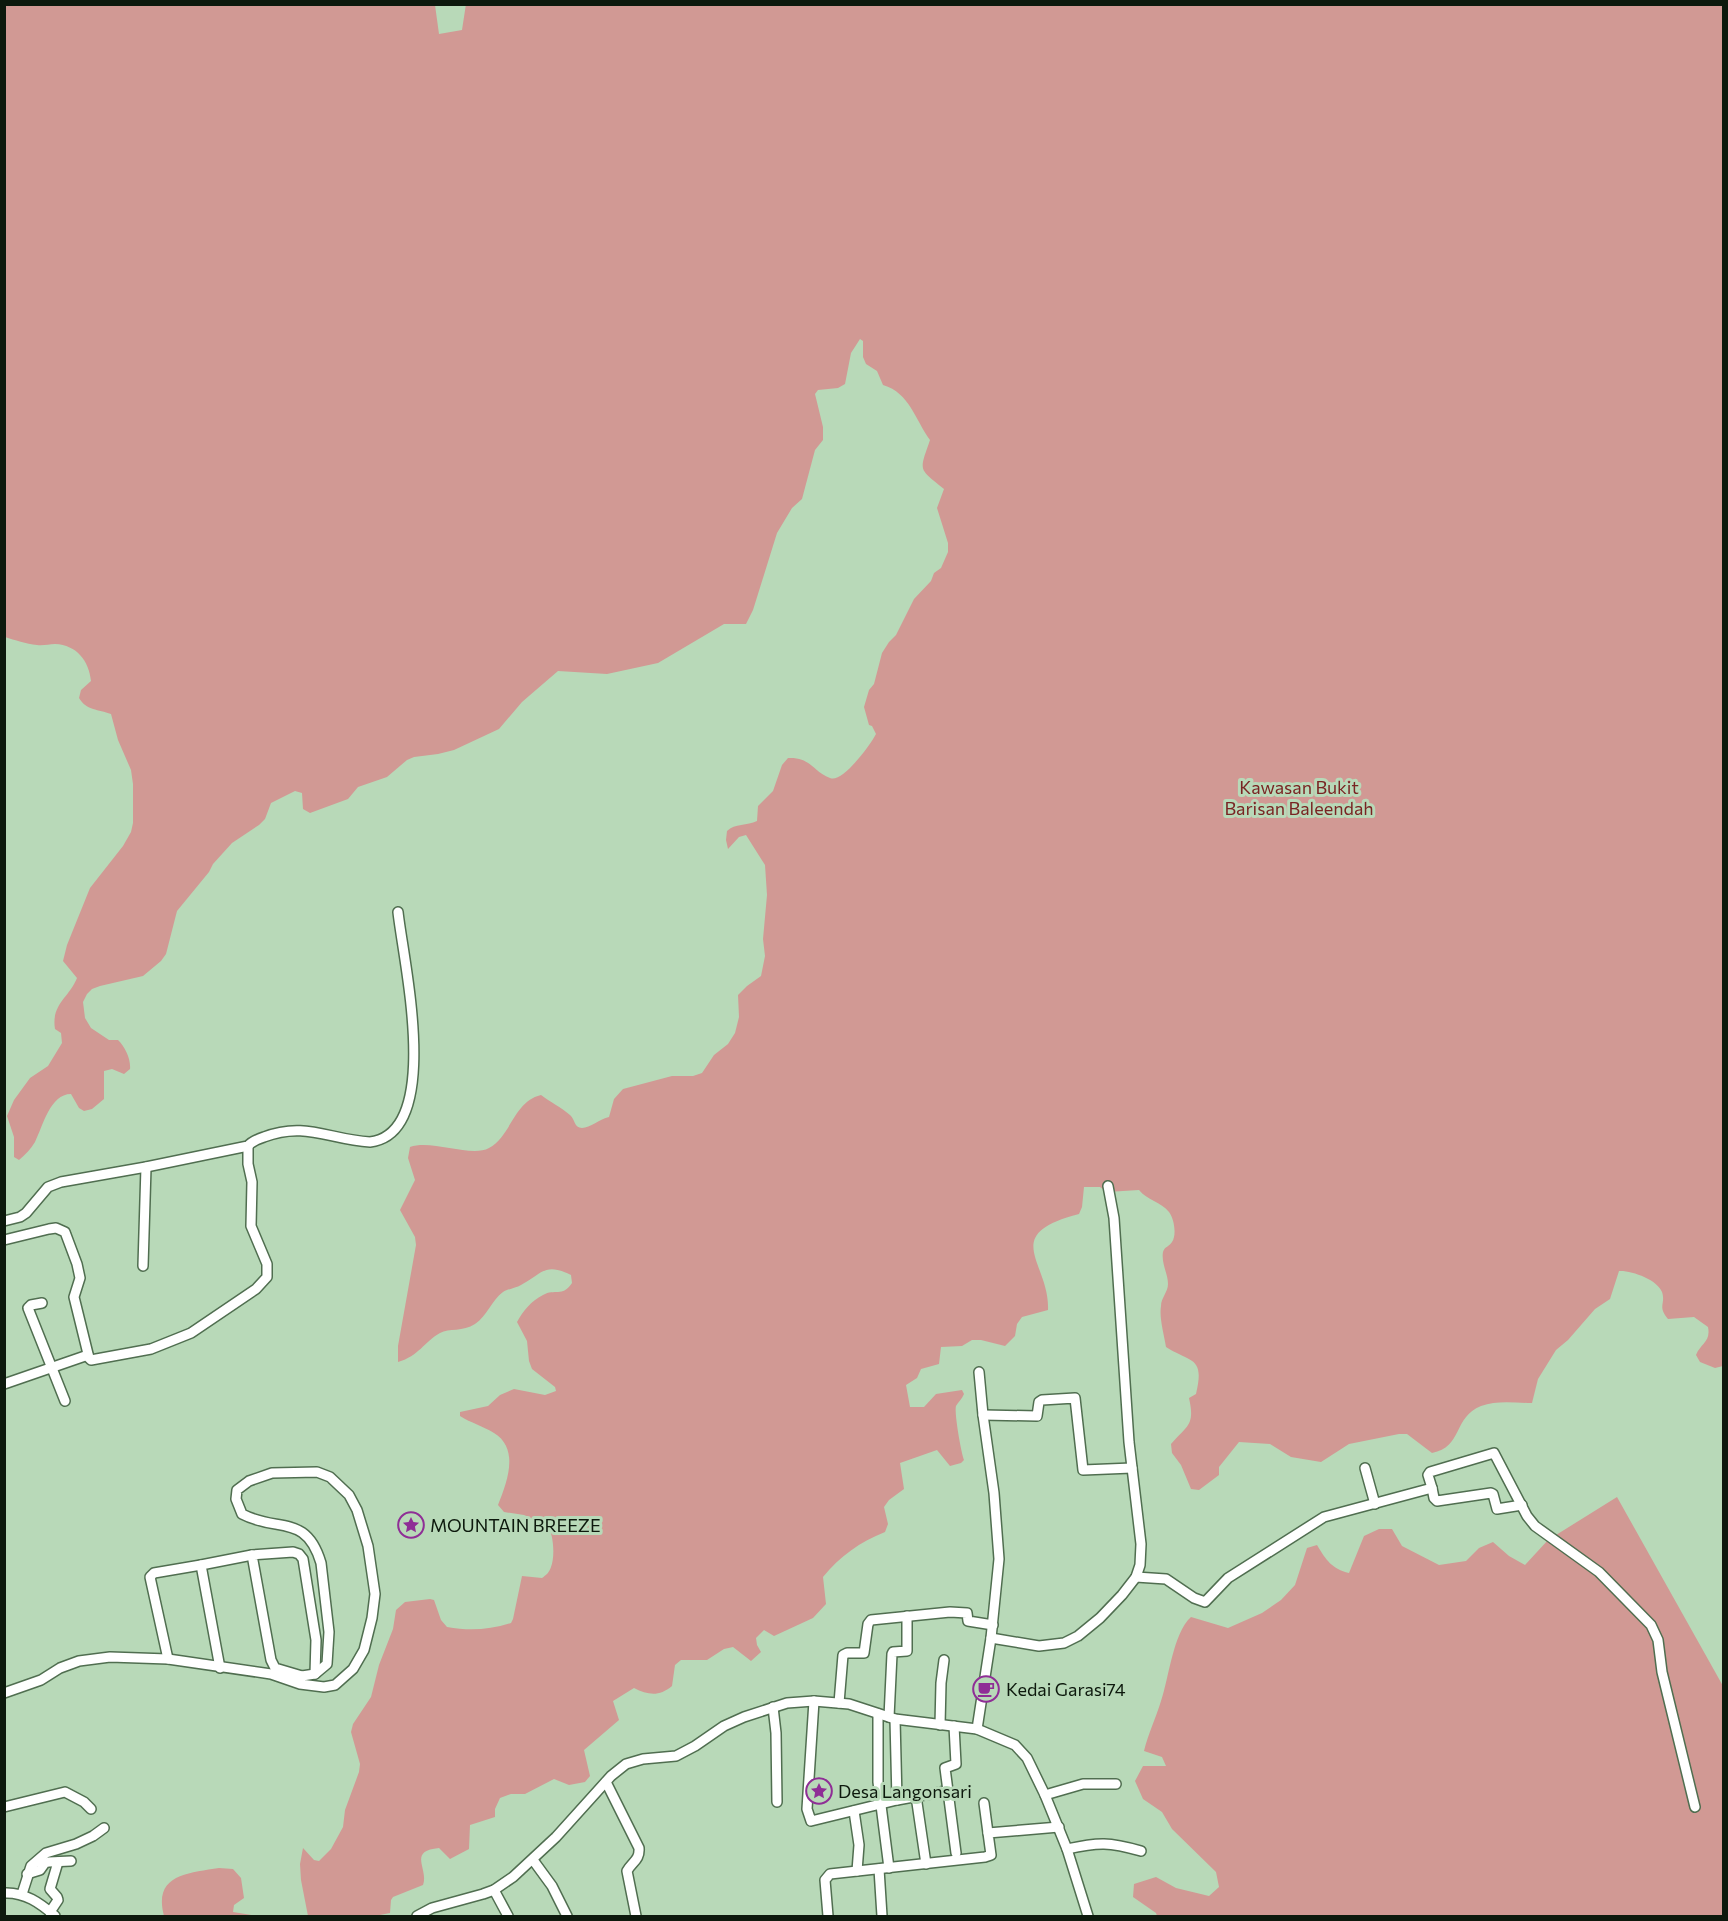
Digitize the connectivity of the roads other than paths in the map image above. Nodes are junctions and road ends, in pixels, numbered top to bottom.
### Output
1 (398, 912) dead end
2 (248, 1146) junction
3 (146, 1167) junction
4 (1108, 1186) dead end
5 (4, 1221) edge
6 (4, 1240) edge
7 (143, 1266) dead end
8 (42, 1303) dead end
9 (88, 1355) junction
10 (51, 1368) junction
11 (979, 1372) dead end
12 (4, 1384) edge
13 (65, 1401) dead end
14 (983, 1415) junction
15 (1132, 1468) junction
16 (1365, 1468) dead end
17 (1432, 1488) junction
18 (1375, 1504) junction
19 (1522, 1505) junction
20 (252, 1555) junction
21 (201, 1565) junction
22 (1136, 1577) junction
23 (908, 1616) junction
24 (993, 1625) junction
25 (991, 1638) junction
26 (168, 1659) junction
27 (944, 1660) dead end
28 (220, 1668) junction
29 (315, 1674) junction
30 (301, 1680) junction
31 (4, 1693) edge
32 (814, 1701) junction
33 (839, 1703) junction
34 (773, 1707) junction
35 (878, 1714) junction
36 (892, 1718) junction
37 (940, 1725) junction
38 (954, 1726) junction
39 (977, 1729) junction
40 (895, 1764) junction
41 (878, 1765) junction
42 (606, 1782) junction
43 (1116, 1784) dead end
44 (946, 1791) junction
45 (1045, 1795) junction
46 (916, 1796) junction
47 (897, 1800) junction
48 (777, 1802) dead end
49 (984, 1803) dead end
50 (879, 1806) junction
51 (4, 1807) edge
52 (1695, 1807) dead end
53 (91, 1809) dead end
54 (854, 1811) junction
55 (1059, 1827) junction
56 (104, 1828) dead end
57 (988, 1833) junction
58 (1067, 1849) junction
59 (1140, 1851) dead end
60 (956, 1853) dead end
61 (533, 1860) junction
62 (58, 1862) junction
63 (71, 1862) dead end
64 (926, 1864) junction
65 (889, 1868) junction
66 (879, 1869) junction
67 (857, 1871) junction
68 (27, 1874) junction
69 (494, 1890) junction
70 (4, 1893) edge
71 (22, 1894) junction
72 (52, 1914) edge
73 (419, 1916) edge
74 (507, 1917) edge
75 (567, 1917) edge
76 (636, 1917) edge
77 (828, 1917) edge
78 (882, 1917) edge
79 (1088, 1917) edge

1 - 2 street
2 - 3 street
2 - 9 street
3 - 5 street
3 - 7 street
4 - 15 street
6 - 9 street
8 - 10 street
9 - 10 street
10 - 12 street
10 - 13 street
11 - 14 street
14 - 15 street
14 - 24 street
15 - 22 street
16 - 18 street
17 - 18 street
17 - 19 street
17 - 19 street
18 - 22 street
19 - 52 street
20 - 21 street
20 - 29 street
20 - 30 street
21 - 26 street
21 - 28 street
22 - 25 street
23 - 24 street
23 - 33 street
23 - 36 street
24 - 25 street
25 - 39 street
26 - 28 street
26 - 31 street
27 - 37 street
28 - 30 street
29 - 30 street
29 - 30 street
32 - 33 street
32 - 34 street
32 - 54 street
33 - 35 street
34 - 42 street
34 - 48 street
35 - 36 street
35 - 41 street
36 - 37 street
36 - 40 street
37 - 38 street
38 - 39 street
38 - 44 street
39 - 45 street
40 - 41 street
40 - 47 street
41 - 50 street
42 - 61 street
42 - 76 street
43 - 45 street
44 - 46 street
44 - 60 street
45 - 55 street
46 - 47 street
46 - 64 street
47 - 50 street
49 - 57 street
50 - 54 street
50 - 65 street
51 - 53 street
54 - 67 street
55 - 57 street
55 - 58 street
56 - 68 street
57 - 64 street
58 - 59 street
58 - 79 street
61 - 69 street
61 - 75 street
62 - 63 street
62 - 68 street
62 - 72 street
64 - 65 street
65 - 66 street
66 - 67 street
66 - 78 street
67 - 77 street
68 - 71 street
69 - 73 street
69 - 74 street
70 - 71 street
71 - 72 street

